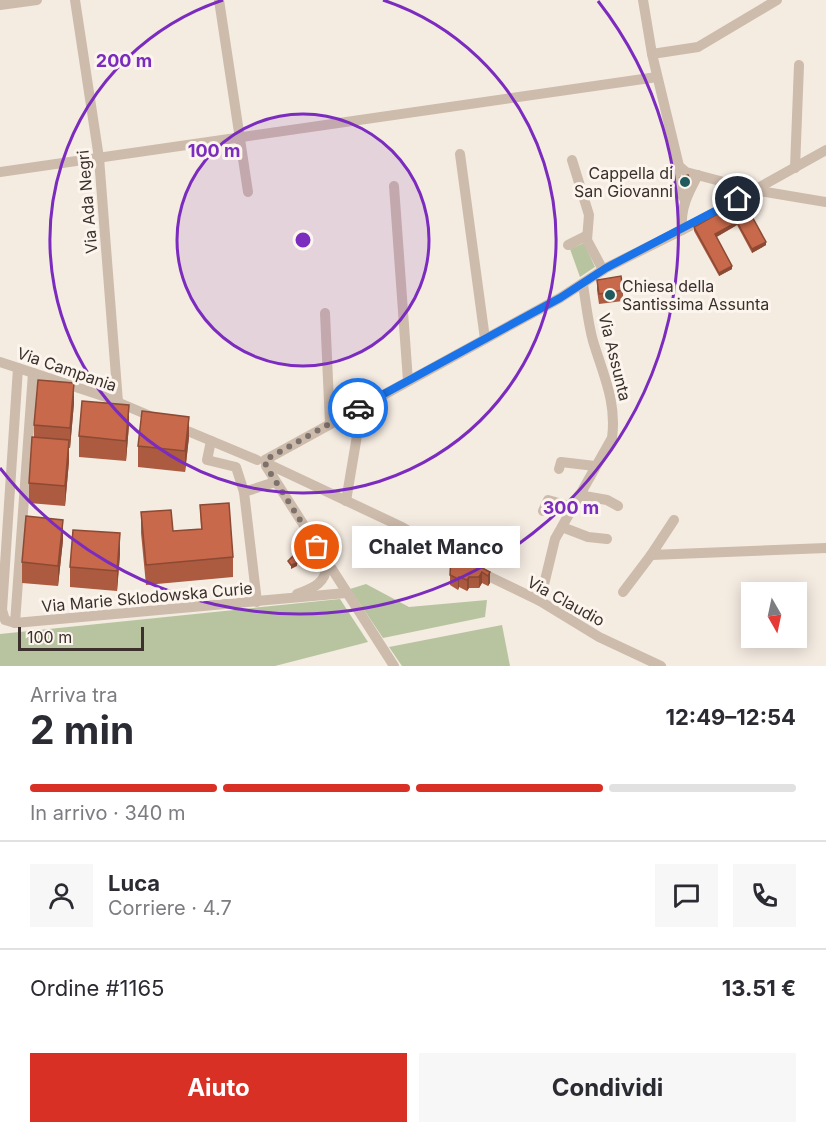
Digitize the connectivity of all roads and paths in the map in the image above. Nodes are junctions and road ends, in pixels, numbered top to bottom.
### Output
1 (37, 0) edge
2 (75, 0) edge
3 (219, 0) edge
4 (643, 0) edge
5 (777, 0) edge
6 (0, 5) edge
7 (651, 54) junction
8 (799, 65) dead end
9 (657, 77) junction
10 (239, 137) junction
11 (826, 150) edge
12 (675, 153) junction
13 (460, 154) dead end
14 (99, 158) junction
15 (572, 160) dead end
16 (795, 168) junction
17 (0, 172) edge
18 (698, 175) junction
19 (394, 186) dead end
20 (754, 190) junction
21 (248, 192) dead end
22 (685, 201) junction
23 (826, 202) edge
24 (682, 230) junction
25 (586, 236) junction
26 (568, 244) dead end
27 (603, 270) junction
28 (583, 285) junction
29 (325, 313) dead end
30 (485, 339) junction
31 (0, 362) edge
32 (18, 368) junction
33 (33, 373) junction
34 (408, 381) junction
35 (118, 402) junction
36 (362, 406) junction
37 (330, 424) junction
38 (211, 441) junction
39 (264, 462) junction
40 (595, 466) junction
41 (559, 469) dead end
42 (275, 482) junction
43 (244, 492) junction
44 (579, 495) junction
45 (346, 501) junction
46 (618, 506) dead end
47 (573, 507) junction
48 (543, 511) dead end
49 (674, 520) dead end
50 (562, 527) junction
51 (607, 539) dead end
52 (826, 549) edge
53 (651, 555) junction
54 (327, 563) junction
55 (623, 592) dead end
56 (346, 593) junction
57 (281, 600) junction
58 (540, 601) junction
59 (257, 602) junction
60 (15, 623) junction
61 (394, 666) edge
62 (660, 666) edge

1 - 6 street
2 - 14 street, Via Ada Negri
3 - 10 street
4 - 7 street
5 - 7 street
7 - 9 street
8 - 16 street
9 - 10 street
9 - 12 street
10 - 14 street
10 - 21 street
11 - 16 street
12 - 18 street
12 - 22 street
13 - 30 street
14 - 17 street
14 - 35 street, Via Ada Negri
15 - 25 street
16 - 20 street
18 - 20 street
18 - 22 street
19 - 34 street
20 - 23 street
20 - 24 street
22 - 24 street
24 - 27 street
25 - 26 street
25 - 27 street
27 - 28 street
28 - 30 street
28 - 40 street, Via Assunta
29 - 37 street
30 - 34 street
31 - 32 street, Via Campania
32 - 33 street, Via Campania
32 - 60 street
33 - 35 street, Via Campania
33 - 60 street, Via Marie Sklodowska Curie
34 - 36 street
35 - 38 street, Via Campania
36 - 37 street
36 - 45 street
37 - 39 street
38 - 39 street, Via Campania
38 - 43 street
39 - 42 street
39 - 45 street, Via Claudio
40 - 41 street
40 - 44 street, Via Assunta
42 - 43 street
42 - 54 street
43 - 59 street
44 - 46 street
44 - 47 street, Via Assunta
45 - 58 street, Via Claudio
47 - 48 street
47 - 50 street, Via Assunta
49 - 53 street
50 - 51 street
50 - 58 street, Via Assunta
52 - 53 street
53 - 55 street
54 - 56 street
54 - 57 street, Via Marie Sklodowska Curie
56 - 57 street, Via Marie Sklodowska Curie
56 - 61 street
57 - 59 street, Via Marie Sklodowska Curie
58 - 62 street, Via Claudio
59 - 60 street, Via Marie Sklodowska Curie

